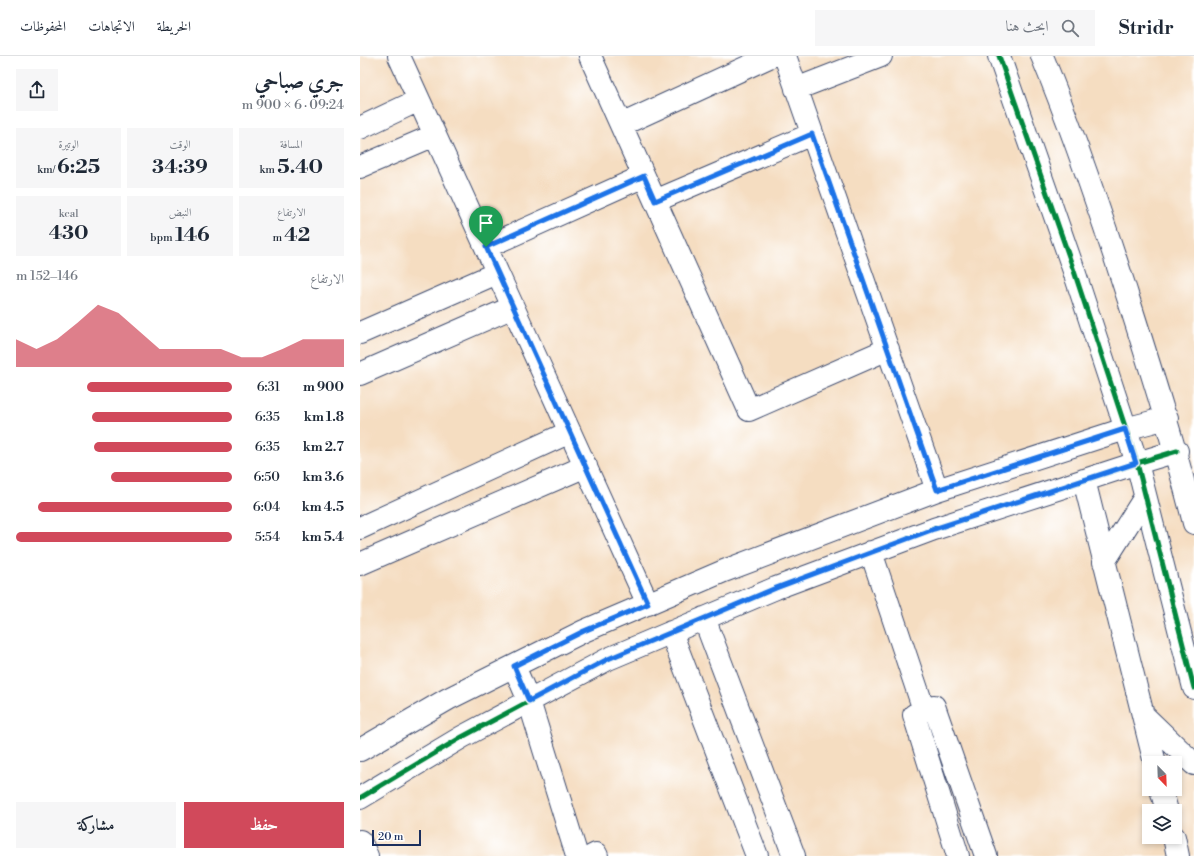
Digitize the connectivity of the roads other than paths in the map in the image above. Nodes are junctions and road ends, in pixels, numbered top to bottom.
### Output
1 (399, 56) edge
2 (590, 56) edge
3 (771, 56) edge
4 (785, 56) edge
5 (881, 56) edge
6 (999, 56) edge
7 (1042, 56) edge
8 (796, 89) junction
9 (419, 100) junction
10 (621, 125) junction
11 (360, 128) edge
12 (812, 134) junction
13 (435, 135) junction
14 (360, 167) edge
15 (644, 176) junction
16 (655, 201) junction
17 (486, 247) junction
18 (497, 272) junction
19 (513, 307) junction
20 (360, 333) edge
21 (888, 349) junction
22 (360, 374) edge
23 (1167, 418) junction
24 (1125, 429) junction
25 (570, 432) junction
26 (1176, 451) junction
27 (1136, 463) junction
28 (586, 466) junction
29 (1084, 480) junction
30 (937, 490) junction
31 (1145, 497) junction
32 (1194, 523) edge
33 (360, 528) edge
34 (871, 552) junction
35 (1104, 562) junction
36 (360, 564) edge
37 (648, 604) junction
38 (704, 618) junction
39 (671, 632) junction
40 (514, 666) junction
41 (1194, 688) edge
42 (529, 701) junction
43 (924, 710) junction
44 (1143, 715) junction
45 (360, 750) edge
46 (1153, 756) edge
47 (1194, 764) edge
48 (360, 798) edge
49 (360, 841) edge
50 (1175, 844) edge
51 (367, 856) edge
52 (577, 856) edge
53 (592, 856) edge
54 (597, 856) edge
55 (757, 856) edge
56 (794, 856) edge
57 (958, 856) edge
58 (986, 856) edge
59 (1178, 856) edge

1 - 9 street
2 - 10 street
3 - 10 street
4 - 8 street
5 - 8 street
6 - 24 street
7 - 23 street
8 - 12 street
9 - 11 street
9 - 13 street
10 - 15 street
12 - 16 street
12 - 21 street
13 - 14 street
13 - 17 street
15 - 16 street
15 - 17 street
16 - 21 street
17 - 18 street
18 - 19 street
18 - 20 street
19 - 22 street
19 - 25 street
21 - 30 street
23 - 24 street
23 - 26 street
24 - 27 street
24 - 30 street
25 - 28 street
25 - 33 street
26 - 27 street
26 - 32 street
27 - 29 street
27 - 31 street
28 - 36 street
28 - 37 street
29 - 34 street
29 - 35 street
30 - 37 street
31 - 35 street
31 - 41 street
34 - 38 street
34 - 43 street
35 - 44 street
37 - 40 street
38 - 39 street
38 - 56 street
39 - 42 street
39 - 55 street
40 - 42 street
40 - 45 street
42 - 48 street
42 - 52 street
43 - 57 street
43 - 58 street
44 - 46 street
44 - 47 street
49 - 51 street
50 - 59 street
53 - 54 street

